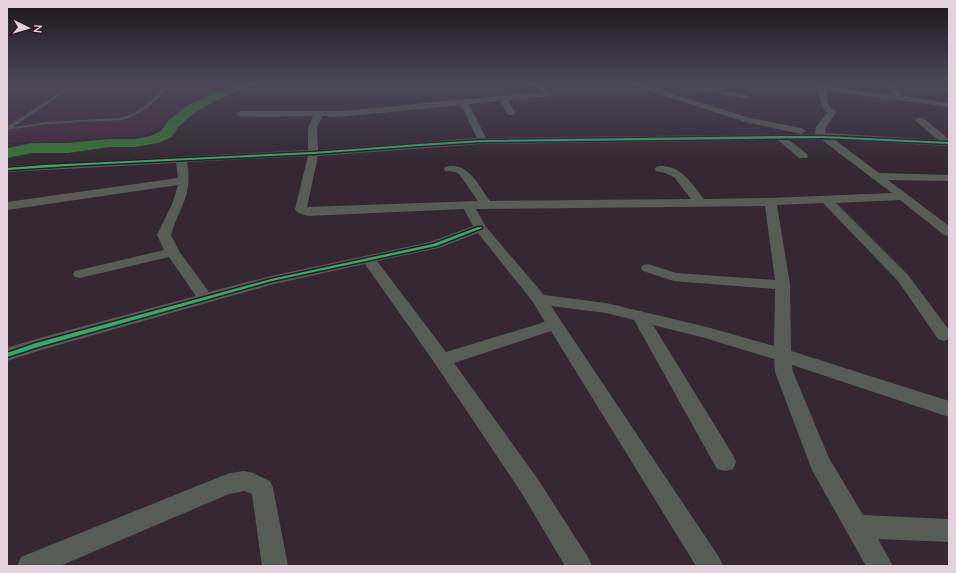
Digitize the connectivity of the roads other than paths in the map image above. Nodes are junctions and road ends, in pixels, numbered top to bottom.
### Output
1 (35, 111) edge
2 (142, 111) edge
3 (389, 111) edge
4 (468, 111) edge
5 (731, 111) edge
6 (830, 111) edge
7 (240, 114) dead end
8 (318, 115) junction
9 (920, 120) dead end
10 (7, 129) edge
11 (821, 136) junction
12 (780, 137) junction
13 (483, 141) junction
14 (948, 143) edge
15 (314, 153) junction
16 (803, 156) dead end
17 (181, 159) junction
18 (449, 169) dead end
19 (660, 169) dead end
20 (7, 170) edge
21 (875, 176) junction
22 (949, 178) edge
23 (184, 181) junction
24 (903, 196) junction
25 (826, 199) junction
26 (698, 201) junction
27 (770, 202) junction
28 (477, 204) junction
29 (7, 206) edge
30 (480, 228) junction
31 (949, 232) edge
32 (172, 252) junction
33 (368, 259) junction
34 (648, 268) dead end
35 (80, 274) dead end
36 (783, 285) junction
37 (206, 298) junction
38 (539, 299) junction
39 (641, 318) junction
40 (556, 324) junction
41 (944, 335) dead end
42 (7, 355) edge
43 (782, 355) junction
44 (442, 360) junction
45 (949, 409) edge
46 (725, 462) dead end
47 (857, 526) junction
48 (947, 530) dead end
49 (30, 566) edge
50 (275, 566) edge
51 (579, 566) edge
52 (710, 566) edge
53 (880, 566) edge

1 - 10 lane
2 - 10 lane
3 - 8 street
4 - 13 street
5 - 11 street
6 - 11 street
7 - 8 street
8 - 15 street
9 - 14 street
11 - 12 street
11 - 14 street
11 - 21 street
12 - 13 street
12 - 16 street
13 - 15 street
15 - 17 street
15 - 28 street
17 - 20 street
17 - 23 street
18 - 28 street
19 - 26 street
21 - 22 street
21 - 24 street
23 - 29 street
23 - 32 street
24 - 25 street
24 - 31 street
25 - 27 street
25 - 41 street
26 - 27 street
26 - 28 street
27 - 36 street
28 - 30 street
30 - 33 street
30 - 38 street
32 - 35 street
32 - 37 street
33 - 37 street
33 - 44 street
34 - 36 street
36 - 43 street
37 - 42 street
38 - 39 street
38 - 40 street
39 - 43 street
39 - 46 street
40 - 44 street
40 - 52 street
43 - 45 street
43 - 47 street
44 - 51 street
47 - 48 street
47 - 53 street
49 - 50 street

